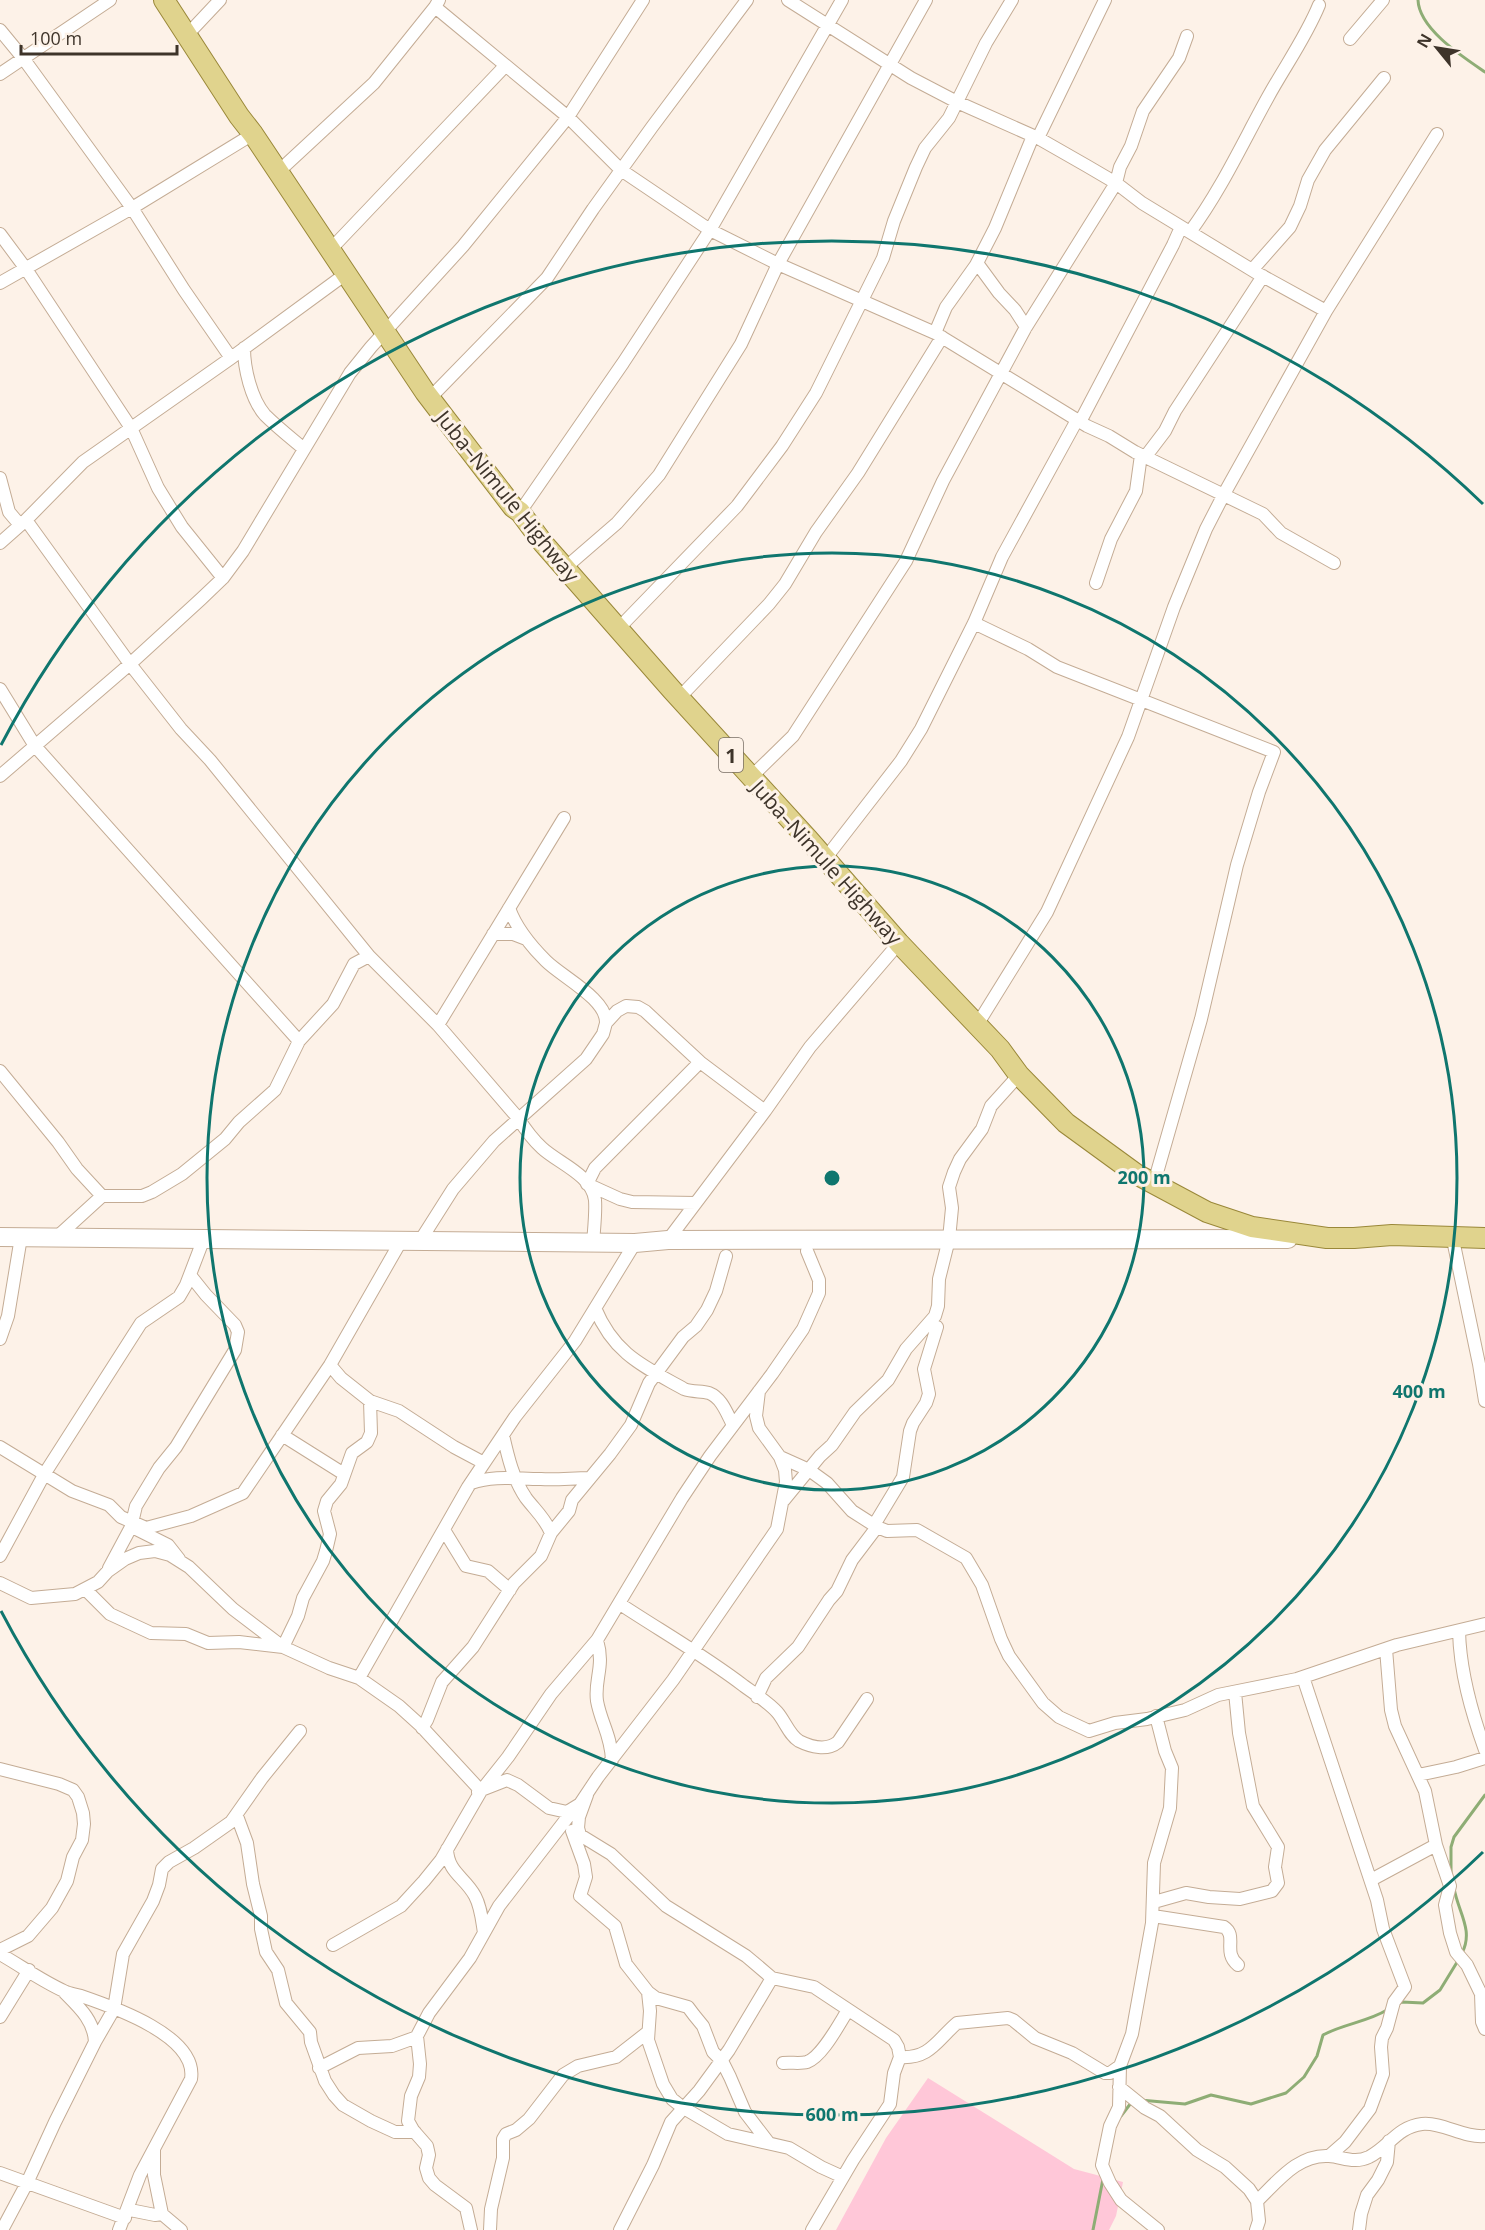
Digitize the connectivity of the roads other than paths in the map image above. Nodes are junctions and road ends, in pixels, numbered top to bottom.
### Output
1 (110, 0) edge
2 (164, 0) edge
3 (220, 0) edge
4 (642, 0) edge
5 (747, 0) edge
6 (788, 0) edge
7 (842, 0) edge
8 (926, 0) edge
9 (1011, 0) edge
10 (1105, 0) edge
11 (1383, 0) edge
12 (437, 3) edge
13 (1319, 5) dead end
14 (828, 26) junction
15 (0, 30) edge
16 (187, 35) junction
17 (1187, 36) dead end
18 (1350, 39) dead end
19 (23, 58) junction
20 (890, 64) junction
21 (505, 66) junction
22 (0, 74) edge
23 (1384, 78) dead end
24 (957, 102) junction
25 (568, 117) junction
26 (253, 134) junction
27 (1437, 134) dead end
28 (1035, 137) junction
29 (621, 170) junction
30 (278, 172) junction
31 (1116, 183) junction
32 (132, 208) junction
33 (710, 230) junction
34 (1186, 230) junction
35 (0, 234) edge
36 (330, 249) junction
37 (977, 263) junction
38 (778, 264) junction
39 (26, 269) junction
40 (347, 273) junction
41 (1258, 273) junction
42 (0, 284) edge
43 (862, 302) junction
44 (1326, 311) junction
45 (1026, 327) junction
46 (385, 333) junction
47 (938, 335) junction
48 (244, 348) junction
49 (231, 358) junction
50 (1002, 372) junction
51 (430, 398) junction
52 (1078, 421) junction
53 (131, 428) junction
54 (304, 449) junction
55 (1144, 455) junction
56 (0, 478) edge
57 (1224, 494) junction
58 (520, 512) junction
59 (23, 523) junction
60 (0, 543) edge
61 (1334, 563) dead end
62 (565, 568) junction
63 (223, 578) junction
64 (1096, 584) dead end
65 (974, 623) junction
66 (618, 629) junction
67 (130, 664) junction
68 (0, 690) edge
69 (679, 698) junction
70 (1141, 700) junction
71 (34, 746) junction
72 (0, 776) edge
73 (752, 777) junction
74 (564, 818) dead end
75 (825, 859) junction
76 (509, 908) junction
77 (493, 934) junction
78 (527, 940) junction
79 (899, 943) junction
80 (369, 956) junction
81 (592, 998) junction
82 (626, 1006) junction
83 (606, 1023) junction
84 (438, 1025) junction
85 (977, 1025) junction
86 (299, 1041) junction
87 (700, 1062) junction
88 (0, 1071) edge
89 (1019, 1075) junction
90 (765, 1111) junction
91 (518, 1118) junction
92 (1154, 1183) junction
93 (587, 1184) junction
94 (102, 1196) junction
95 (696, 1203) junction
96 (1452, 1235) dead end
97 (0, 1237) edge
98 (21, 1237) junction
99 (57, 1237) junction
100 (204, 1238) junction
101 (1327, 1238) junction
102 (1485, 1238) edge
103 (949, 1239) junction
104 (668, 1240) junction
105 (401, 1241) junction
106 (420, 1241) junction
107 (593, 1243) junction
108 (635, 1243) junction
109 (807, 1251) dead end
110 (726, 1256) dead end
111 (190, 1275) junction
112 (595, 1308) junction
113 (937, 1327) dead end
114 (0, 1339) edge
115 (330, 1365) junction
116 (658, 1373) junction
117 (759, 1391) junction
118 (370, 1401) junction
119 (1485, 1401) edge
120 (733, 1425) junction
121 (282, 1435) junction
122 (503, 1435) junction
123 (0, 1447) edge
124 (780, 1457) junction
125 (484, 1463) junction
126 (809, 1470) junction
127 (45, 1473) junction
128 (344, 1474) junction
129 (516, 1478) junction
130 (589, 1478) junction
131 (471, 1483) junction
132 (782, 1502) junction
133 (132, 1525) junction
134 (876, 1526) junction
135 (444, 1530) junction
136 (551, 1533) junction
137 (0, 1556) edge
138 (180, 1560) junction
139 (108, 1571) junction
140 (0, 1583) edge
141 (86, 1590) junction
142 (510, 1590) junction
143 (620, 1604) junction
144 (1485, 1624) edge
145 (1459, 1630) junction
146 (597, 1640) junction
147 (284, 1647) junction
148 (1386, 1648) junction
149 (693, 1651) junction
150 (1304, 1677) junction
151 (359, 1678) junction
152 (1235, 1692) junction
153 (757, 1696) junction
154 (867, 1699) dead end
155 (1156, 1716) junction
156 (422, 1728) junction
157 (300, 1731) dead end
158 (1485, 1750) edge
159 (508, 1757) junction
160 (1485, 1758) edge
161 (612, 1760) junction
162 (0, 1769) edge
163 (1418, 1774) junction
164 (513, 1782) junction
165 (479, 1791) junction
166 (587, 1795) junction
167 (549, 1808) junction
168 (574, 1809) junction
169 (237, 1816) junction
170 (572, 1830) junction
171 (1436, 1845) junction
172 (447, 1849) junction
173 (1371, 1880) junction
174 (1154, 1902) junction
175 (1153, 1916) junction
176 (484, 1934) junction
177 (333, 1945) dead end
178 (0, 1952) edge
179 (1238, 1965) dead end
180 (30, 1970) junction
181 (772, 1978) junction
182 (65, 1992) junction
183 (648, 1992) junction
184 (114, 2009) junction
185 (848, 2010) junction
186 (0, 2017) edge
187 (1485, 2029) edge
188 (648, 2032) junction
189 (417, 2037) junction
190 (95, 2042) junction
191 (900, 2057) junction
192 (722, 2061) junction
193 (783, 2062) dead end
194 (1120, 2066) junction
195 (319, 2068) junction
196 (1119, 2087) junction
197 (682, 2107) junction
198 (415, 2132) junction
199 (1485, 2136) edge
200 (1389, 2141) junction
201 (768, 2142) junction
202 (154, 2146) junction
203 (1329, 2156) junction
204 (0, 2173) edge
205 (843, 2177) junction
206 (27, 2183) junction
207 (1257, 2200) junction
208 (466, 2208) junction
209 (128, 2214) junction
210 (162, 2214) junction
211 (2, 2230) edge
212 (119, 2230) edge
213 (181, 2230) edge
214 (471, 2230) edge
215 (490, 2230) edge
216 (620, 2230) edge
217 (812, 2230) edge
218 (1158, 2230) edge
219 (1256, 2230) edge
220 (1359, 2230) edge

1 - 19 street
2 - 16 main road, Juba–Nimule Highway / 1
3 - 16 street
4 - 25 street
5 - 29 street
6 - 14 street
7 - 14 street
8 - 20 street
9 - 24 street
10 - 28 street
11 - 18 street
12 - 21 street
12 - 30 street
13 - 34 street
14 - 20 street
14 - 33 street
15 - 19 street
16 - 26 main road, Juba–Nimule Highway / 1
17 - 31 street
19 - 22 street
19 - 32 street
20 - 24 street
20 - 38 street
21 - 25 street
21 - 36 street
23 - 41 street
24 - 28 street
24 - 43 street
25 - 29 street
25 - 46 street
26 - 30 main road, Juba–Nimule Highway / 1
26 - 32 street
27 - 44 street
28 - 31 street
28 - 37 street
29 - 33 street
29 - 51 street
30 - 36 main road, Juba–Nimule Highway / 1
31 - 34 street
31 - 45 street
32 - 39 street
32 - 49 street
33 - 38 street
33 - 58 street
34 - 41 street
34 - 52 street
35 - 39 street
36 - 40 main road, Juba–Nimule Highway / 1
37 - 45 street
37 - 47 street
38 - 43 street
38 - 62 street
39 - 42 street
39 - 53 street
40 - 46 main road, Juba–Nimule Highway / 1
40 - 48 street
41 - 44 street
41 - 55 street
43 - 47 street
43 - 66 street
44 - 57 street
45 - 50 street
46 - 51 main road, Juba–Nimule Highway / 1
46 - 54 street
47 - 50 street
47 - 69 street
48 - 49 street
48 - 54 street
49 - 53 street
50 - 52 street
50 - 73 street
51 - 58 main road, Juba–Nimule Highway / 1
52 - 55 street
52 - 65 street
53 - 59 street
53 - 63 street
54 - 63 street
55 - 57 street
55 - 64 street
56 - 59 street
57 - 61 street
57 - 70 street
58 - 62 main road, Juba–Nimule Highway / 1
59 - 60 street
59 - 67 street
62 - 66 main road, Juba–Nimule Highway / 1
63 - 67 street
65 - 70 street
65 - 75 street
66 - 69 main road, Juba–Nimule Highway / 1
67 - 71 street
67 - 80 street
68 - 71 street
69 - 73 main road, Juba–Nimule Highway / 1
70 - 85 street
70 - 92 street
71 - 72 street
71 - 86 street
73 - 75 main road, Juba–Nimule Highway / 1
74 - 76 street
75 - 79 main road, Juba–Nimule Highway / 1
76 - 77 street
76 - 78 street
77 - 78 street
77 - 84 street
78 - 81 street
79 - 85 main road, Juba–Nimule Highway / 1
79 - 90 street
80 - 84 street
80 - 86 street
81 - 82 street
81 - 83 street
82 - 83 street
82 - 87 street
83 - 91 street
84 - 91 street
85 - 89 main road, Juba–Nimule Highway / 1
86 - 94 street
87 - 90 street
87 - 93 street
88 - 94 street
89 - 92 main road, Juba–Nimule Highway / 1
89 - 103 street
90 - 95 street
91 - 93 street
91 - 106 street
92 - 101 main road, Juba–Nimule Highway / 1
93 - 95 street
93 - 107 street
94 - 99 street
95 - 104 street
96 - 119 street
97 - 98 main road
98 - 99 main road
98 - 114 street
99 - 100 main road
100 - 105 main road
100 - 111 street
101 - 102 main road, Juba–Nimule Highway / 1
101 - 103 main road
103 - 104 main road
103 - 126 street
104 - 108 main road
105 - 106 main road
105 - 115 street
106 - 107 main road
107 - 108 main road
108 - 112 street
109 - 117 street
110 - 116 street
111 - 127 street
111 - 133 street
112 - 116 street
112 - 122 street
113 - 134 street
115 - 118 street
115 - 121 street
116 - 120 street
116 - 130 street
117 - 120 street
117 - 124 street
118 - 125 street
118 - 128 street
120 - 143 street
121 - 128 street
121 - 133 street
122 - 125 street
122 - 129 street
123 - 127 street
124 - 126 street
124 - 132 street
125 - 131 street
126 - 132 street
126 - 134 street
127 - 133 street
127 - 137 street
128 - 147 street
129 - 130 street
129 - 131 street
129 - 136 street
130 - 136 street
131 - 135 street
132 - 149 street
133 - 138 street
133 - 139 street
134 - 153 street
134 - 155 street
135 - 142 street
135 - 151 street
136 - 142 street
138 - 139 street
138 - 147 street
139 - 141 street
140 - 141 street
141 - 147 street
142 - 156 street
143 - 146 street
143 - 149 street
144 - 145 street
145 - 148 street
145 - 158 street
146 - 159 street
146 - 161 street
147 - 151 street
148 - 150 street
148 - 163 street
149 - 153 street
149 - 161 street
150 - 152 street
150 - 173 street
151 - 156 street
152 - 155 street
152 - 174 street
153 - 154 street
155 - 174 street
156 - 165 street
157 - 169 street
159 - 164 street
159 - 165 street
160 - 163 street
161 - 166 street
162 - 178 street
163 - 171 street
164 - 165 street
164 - 167 street
165 - 172 street
166 - 168 street
166 - 170 street
167 - 168 street
167 - 170 street
168 - 170 street
169 - 184 street
169 - 195 street
170 - 176 street
170 - 181 street
170 - 183 street
171 - 173 street
171 - 187 street
172 - 176 street
172 - 177 street
173 - 203 street
174 - 175 street
175 - 179 street
175 - 194 street
176 - 189 street
178 - 180 street
180 - 182 street
180 - 186 street
181 - 185 street
181 - 192 street
182 - 184 street
182 - 190 street
183 - 188 street
183 - 192 street
184 - 190 street
184 - 202 street
185 - 191 street
185 - 193 street
188 - 197 street
188 - 215 street
189 - 195 street
189 - 198 street
190 - 206 street
191 - 194 street
191 - 205 street
192 - 197 street
192 - 201 street
194 - 196 street
195 - 198 street
196 - 207 street
196 - 218 street
197 - 201 street
197 - 216 street
198 - 208 street
199 - 200 street
200 - 203 street
200 - 220 street
201 - 205 street
202 - 209 street
202 - 210 street
203 - 207 street
204 - 206 street
205 - 217 street
206 - 209 street
206 - 211 street
207 - 219 street
208 - 214 street
208 - 215 street
209 - 210 street
209 - 212 street
210 - 213 street

